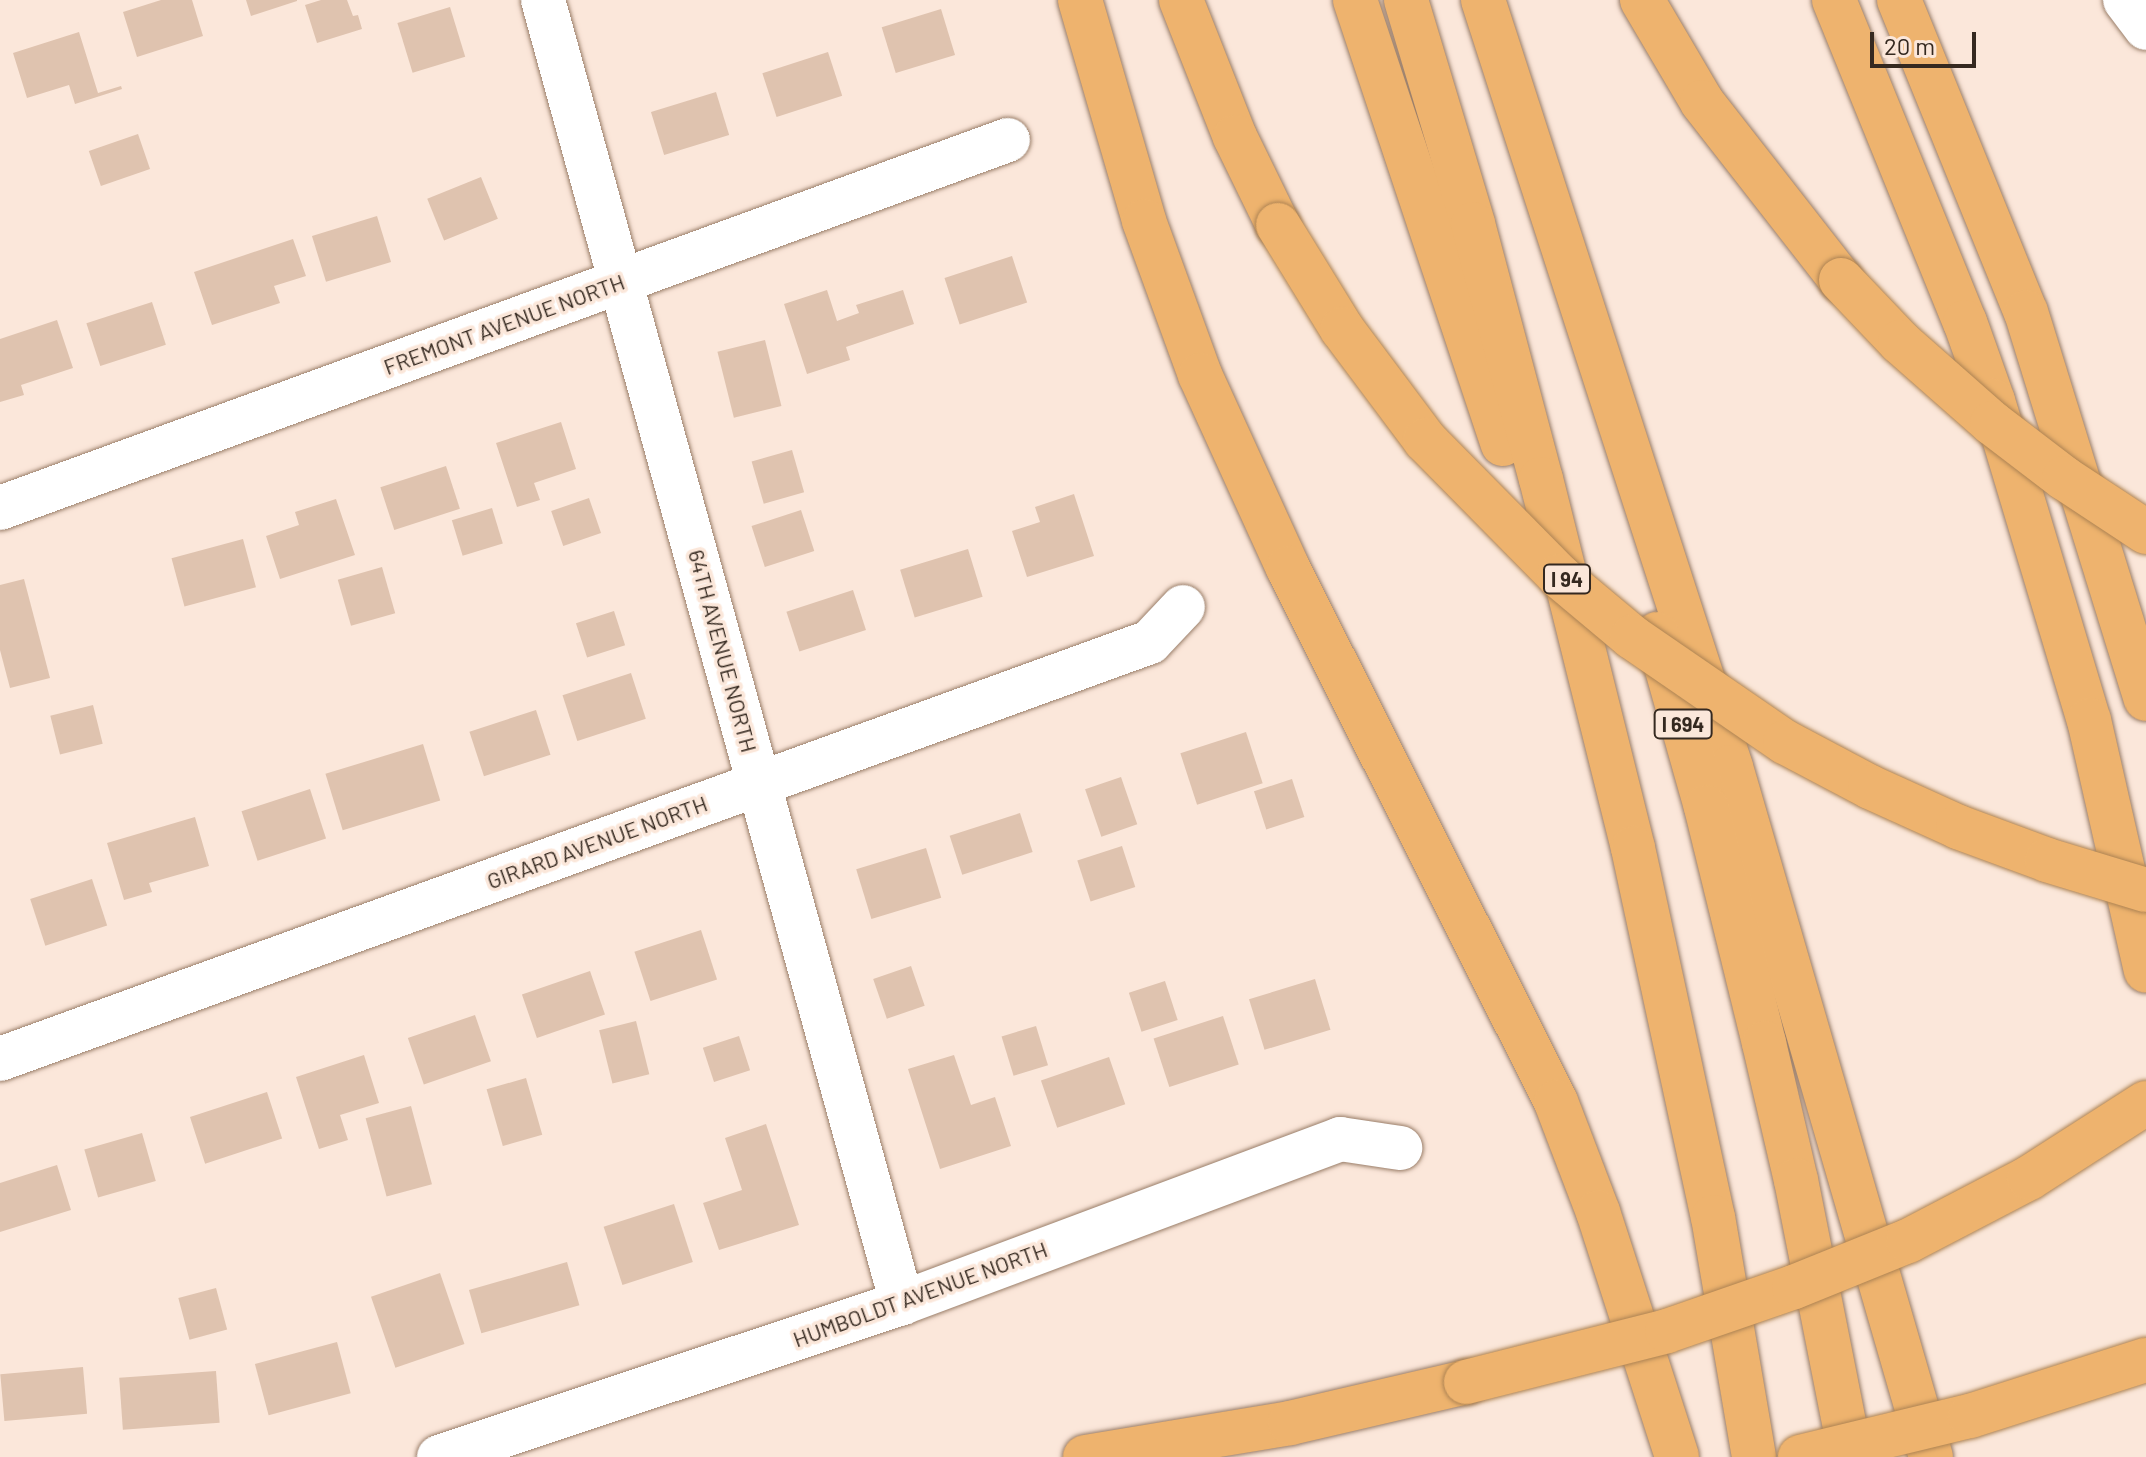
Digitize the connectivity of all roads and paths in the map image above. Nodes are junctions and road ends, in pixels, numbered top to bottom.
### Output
1 (543, 0) edge
2 (1080, 0) edge
3 (1169, 0) edge
4 (1181, 0) edge
5 (1355, 0) edge
6 (1406, 0) edge
7 (1480, 0) edge
8 (1642, 0) edge
9 (1811, 0) edge
10 (1834, 0) edge
11 (1899, 0) edge
12 (2125, 0) edge
13 (2146, 28) edge
14 (1235, 137) junction
15 (1008, 140) dead end
16 (621, 281) junction
17 (1993, 401) junction
18 (0, 508) edge
19 (2146, 532) edge
20 (1183, 607) dead end
21 (2146, 699) edge
22 (760, 783) junction
23 (2146, 890) edge
24 (1652, 936) junction
25 (2146, 971) edge
26 (0, 1059) edge
27 (2146, 1103) edge
28 (1400, 1148) dead end
29 (902, 1303) junction
30 (2146, 1360) edge
31 (439, 1457) edge
32 (1085, 1457) edge
33 (1677, 1457) edge
34 (1754, 1457) edge
35 (1800, 1457) edge
36 (1851, 1457) edge
37 (1931, 1457) edge

1 - 16 street, 64TH AVENUE NORTH
2 - 33 highway
3 - 14 highway
4 - 14 highway
5 - 24 highway
6 - 24 highway, I 94
7 - 36 highway, I 694
7 - 37 highway
8 - 19 highway, bridge
9 - 17 highway
10 - 17 highway
11 - 21 highway
12 - 13 street
14 - 23 highway, bridge
15 - 16 street, FREMONT AVENUE NORTH
16 - 18 street, FREMONT AVENUE NORTH
16 - 22 street, 64TH AVENUE NORTH
17 - 25 highway
20 - 22 street, GIRARD AVENUE NORTH
22 - 26 street, GIRARD AVENUE NORTH
22 - 29 street, 64TH AVENUE NORTH
24 - 34 highway, I 94
27 - 32 highway, bridge
28 - 29 street, HUMBOLDT AVENUE NORTH
29 - 31 street, HUMBOLDT AVENUE NORTH
30 - 35 highway, bridge

